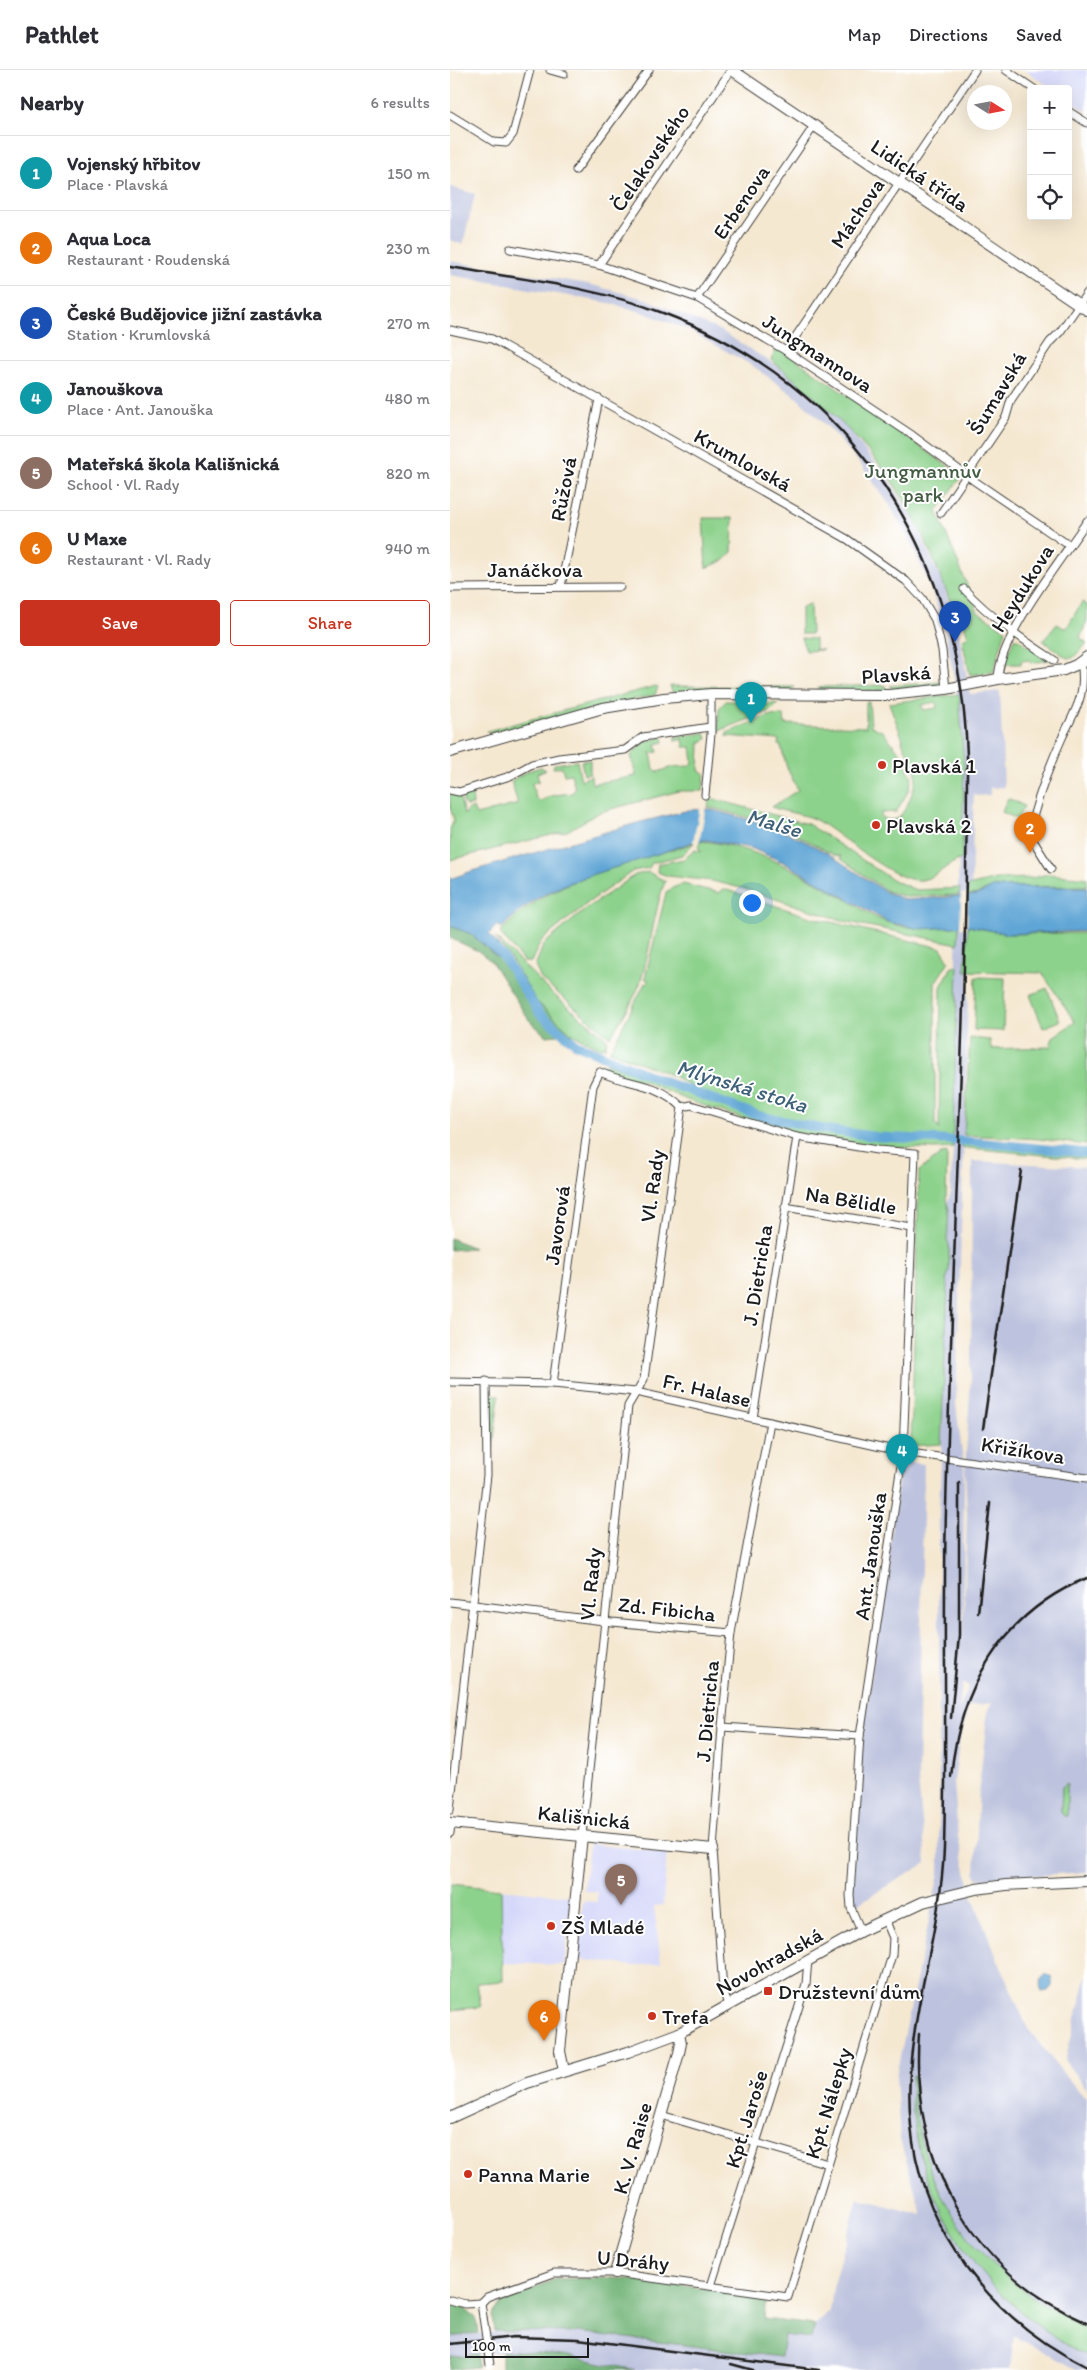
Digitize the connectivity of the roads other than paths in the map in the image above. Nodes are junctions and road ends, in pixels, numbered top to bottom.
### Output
1 (530, 70) edge
2 (550, 70) edge
3 (649, 70) edge
4 (731, 70) edge
5 (975, 70) edge
6 (1006, 70) edge
7 (564, 74) dead end
8 (1028, 85) edge
9 (1072, 114) edge
10 (450, 115) edge
11 (1087, 123) edge
12 (814, 126) junction
13 (576, 170) dead end
14 (899, 183) junction
15 (510, 249) dead end
16 (599, 265) junction
17 (1087, 293) edge
18 (697, 298) junction
19 (1083, 308) edge
20 (450, 330) edge
21 (786, 351) junction
22 (599, 399) junction
23 (967, 475) junction
24 (941, 514) dead end
25 (1087, 521) edge
26 (1070, 546) junction
27 (561, 586) junction
28 (620, 587) dead end
29 (450, 588) edge
30 (964, 589) dead end
31 (1013, 631) junction
32 (1054, 660) dead end
33 (1085, 661) edge
34 (998, 679) junction
35 (946, 689) junction
36 (711, 694) junction
37 (1083, 706) edge
38 (710, 730) junction
39 (450, 752) edge
40 (450, 790) edge
41 (705, 795) dead end
42 (1051, 869) dead end
43 (682, 1107) junction
44 (797, 1137) junction
45 (785, 1208) junction
46 (912, 1228) junction
47 (486, 1381) junction
48 (450, 1382) edge
49 (553, 1384) junction
50 (636, 1392) junction
51 (753, 1418) junction
52 (770, 1422) junction
53 (903, 1452) junction
54 (953, 1457) joint
55 (1087, 1478) edge
56 (450, 1602) edge
57 (473, 1605) junction
58 (604, 1620) junction
59 (731, 1633) junction
60 (722, 1727) junction
61 (860, 1736) junction
62 (450, 1810) edge
63 (451, 1823) edge
64 (450, 1834) edge
65 (582, 1836) junction
66 (713, 1849) junction
67 (1087, 1881) edge
68 (884, 1919) junction
69 (862, 1931) junction
70 (808, 1960) junction
71 (728, 2005) junction
72 (678, 2033) junction
73 (564, 2071) junction
74 (661, 2115) junction
75 (450, 2118) edge
76 (757, 2142) junction
77 (828, 2164) junction
78 (615, 2274) junction
79 (711, 2286) junction
80 (788, 2297) joint
81 (450, 2300) edge
82 (481, 2303) junction
83 (490, 2368) edge

1 - 10 street
2 - 7 street
3 - 13 street
4 - 12 street, Lidická třída
4 - 16 street, Čelakovského
5 - 14 street, Máchova
6 - 8 street
9 - 11 street
12 - 14 street, Lidická třída
12 - 18 street, Erbenova
14 - 19 street, Lidická třída
14 - 21 street, Máchova
15 - 16 street, Jungmannova
16 - 18 street, Jungmannova
17 - 19 street, Šumavská
18 - 21 street, Jungmannova
19 - 23 street, Šumavská
20 - 22 street, Krumlovská
21 - 23 street, Jungmannova
22 - 27 street, Růžová
22 - 35 street, Krumlovská
23 - 24 street, Šumavská
23 - 26 street, Jungmannova
25 - 26 street, Heydukova
26 - 31 street, Heydukova
27 - 28 street, Janáčkova
27 - 29 street, Janáčkova
30 - 31 street
31 - 32 street
31 - 34 street, Heydukova
33 - 34 street, Plavská
33 - 37 street
34 - 35 street, Plavská
35 - 36 street, Plavská
36 - 38 street
36 - 39 street, Plavská
37 - 42 street
38 - 40 street
38 - 41 street
43 - 44 street
43 - 49 street, Javorová
43 - 50 street, Vl. Rady
44 - 45 street, J. Dietricha
44 - 46 street, Ant. Janouška
45 - 46 street, Na Bělidle
45 - 51 street, J. Dietricha
46 - 53 street, Ant. Janouška
47 - 48 street, Fr. Halase
47 - 49 street, Fr. Halase
47 - 57 street
49 - 50 street, Fr. Halase
50 - 51 street, Fr. Halase
50 - 58 street, Vl. Rady
51 - 52 street, Fr. Halase
52 - 53 street, Fr. Halase
52 - 59 street, J. Dietricha
53 - 54 street, Fr. Halase
53 - 61 street, Ant. Janouška
54 - 55 street, Křižíkova
56 - 57 street, Zd. Fibicha
57 - 58 street, Zd. Fibicha
57 - 62 street
58 - 59 street, Zd. Fibicha
58 - 65 street, Vl. Rady
59 - 60 street, J. Dietricha
60 - 61 street
60 - 66 street, J. Dietricha
61 - 69 street, Ant. Janouška
63 - 64 street
63 - 65 street, Kališnická
65 - 66 street, Kališnická
65 - 73 street, Vl. Rady
66 - 71 street, J. Dietricha
67 - 68 street, Novohradská
68 - 69 street, Novohradská
68 - 77 street, Kpt. Nálepky
69 - 70 street, Novohradská
70 - 71 street, Novohradská
70 - 76 street, Kpt. Jaroše
71 - 72 street, Novohradská
72 - 73 street, Novohradská
72 - 74 street, K. V. Raise
73 - 75 street, Novohradská
74 - 76 street
74 - 78 street, K. V. Raise
76 - 77 street
76 - 79 street, Kpt. Jaroše
77 - 80 street, Kpt. Nálepky
78 - 79 street, U Dráhy
78 - 82 street, U Dráhy
79 - 80 street, U Dráhy
81 - 82 street
82 - 83 street, bridge

